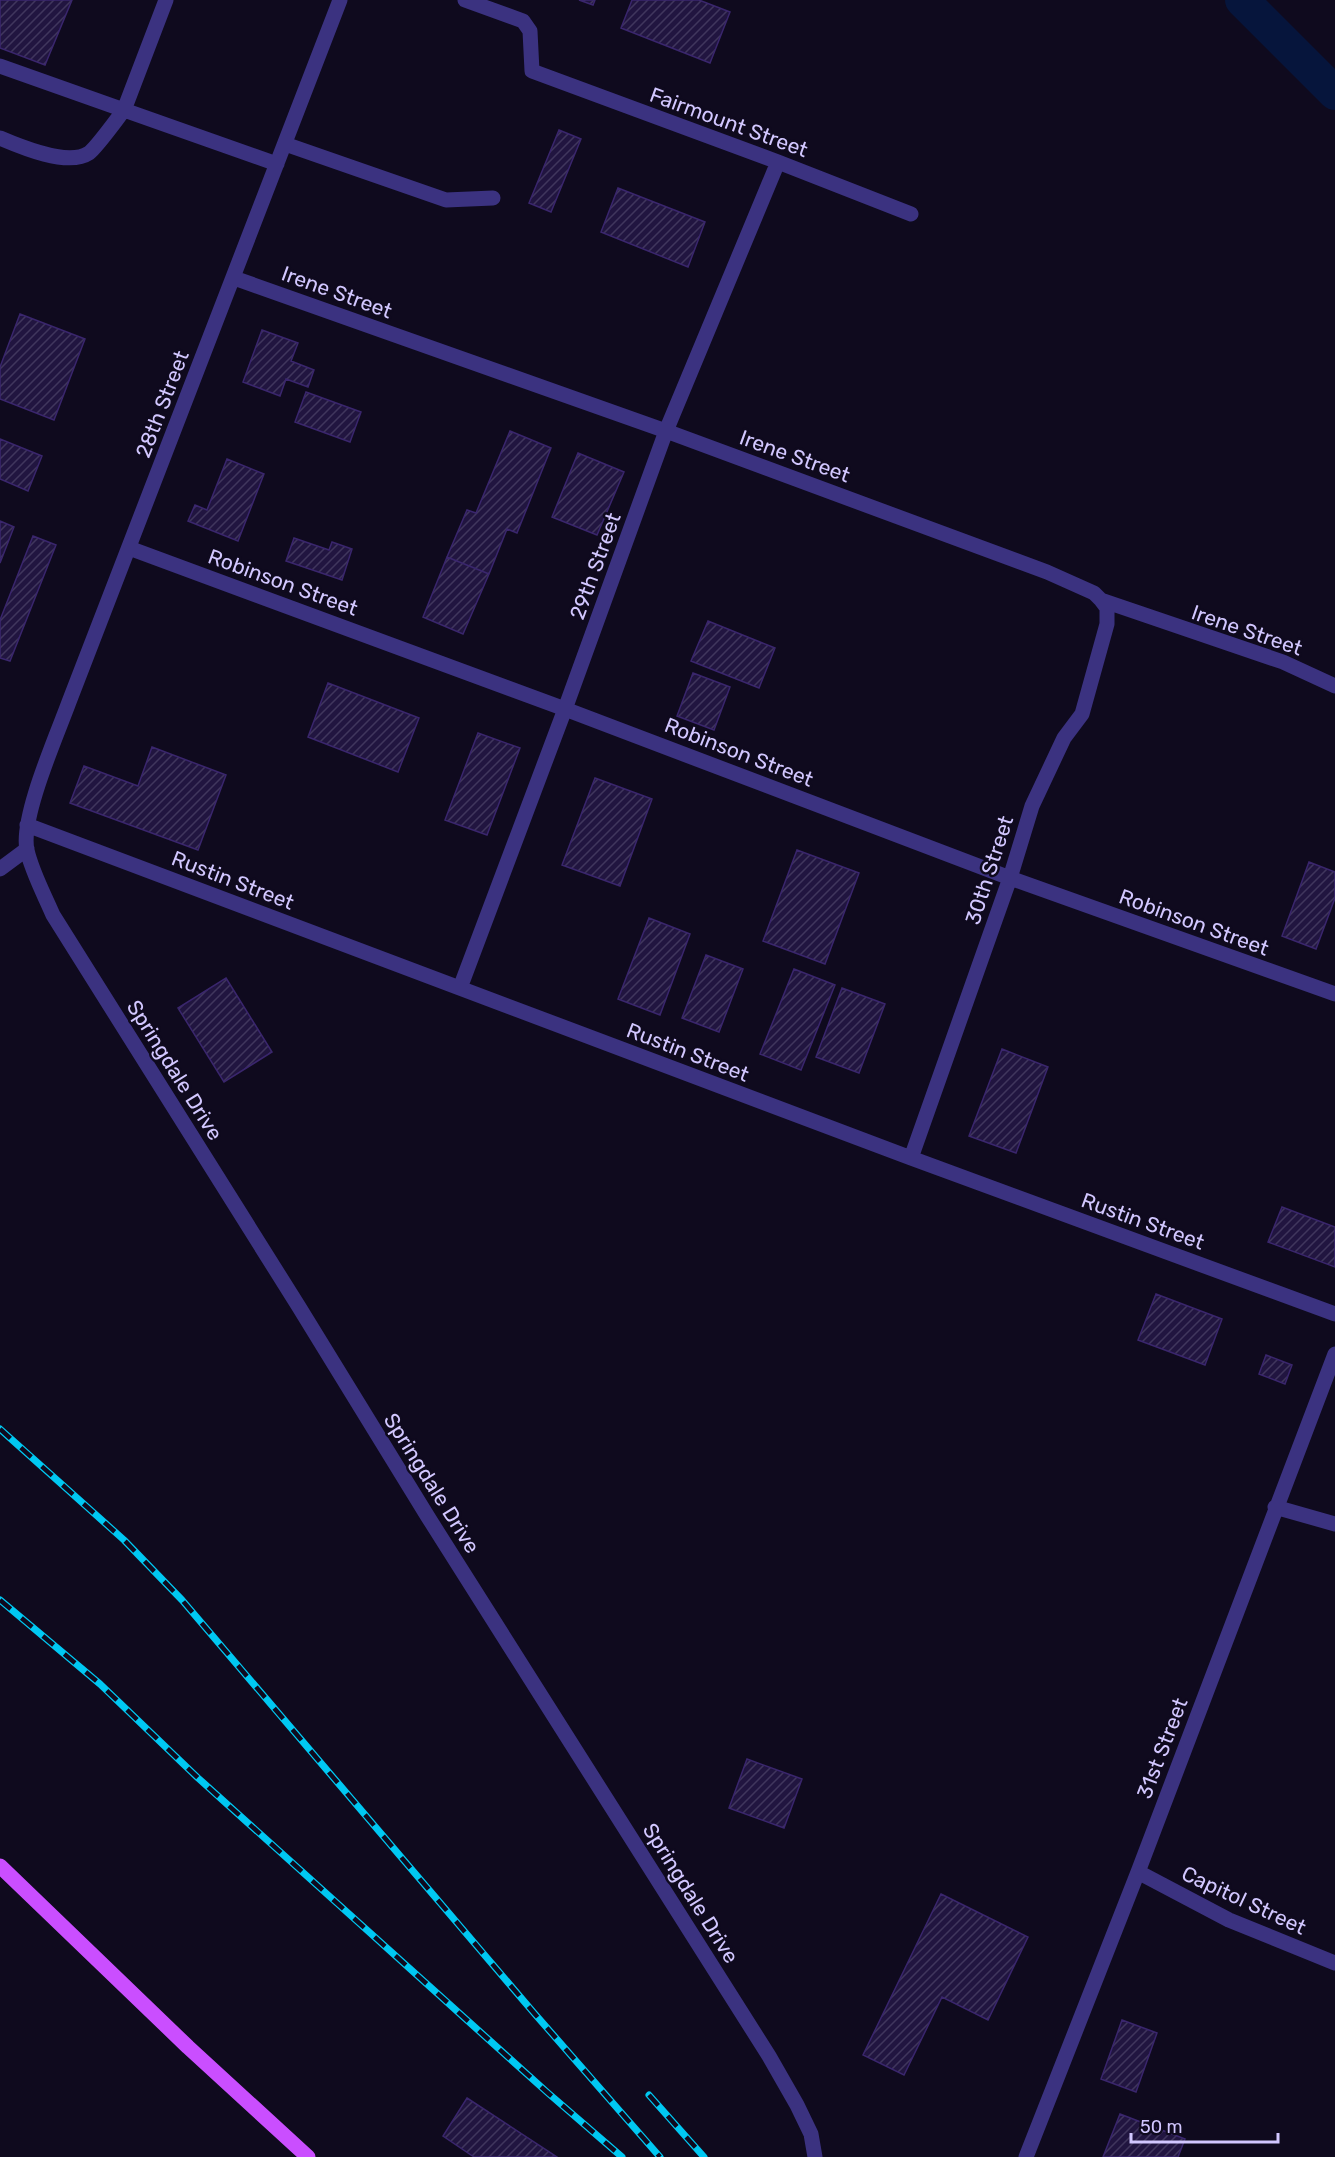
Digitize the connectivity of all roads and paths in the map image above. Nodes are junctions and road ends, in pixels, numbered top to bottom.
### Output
1 (166, 0) edge
2 (340, 0) edge
3 (465, 0) edge
4 (0, 66) edge
5 (124, 110) junction
6 (0, 138) edge
7 (285, 144) junction
8 (778, 162) junction
9 (277, 164) junction
10 (493, 198) dead end
11 (911, 214) dead end
12 (234, 278) junction
13 (666, 431) junction
14 (129, 548) junction
15 (1101, 600) junction
16 (1335, 686) edge
17 (565, 709) junction
18 (27, 825) junction
19 (27, 849) junction
20 (0, 869) edge
21 (1010, 878) junction
22 (460, 988) junction
23 (1335, 994) edge
24 (910, 1158) junction
25 (1335, 1314) edge
26 (1335, 1354) edge
27 (1275, 1507) junction
28 (1335, 1524) edge
29 (0, 1866) edge
30 (1138, 1872) junction
31 (1335, 1963) edge
32 (308, 2157) edge
33 (815, 2157) edge
34 (1026, 2157) edge

1 - 5 street
2 - 7 street, 28th Street
3 - 8 street, Fairmount Street
4 - 5 street
5 - 6 street
5 - 9 street
7 - 9 street, 28th Street
7 - 10 street
8 - 11 street, Fairmount Street
8 - 13 street, 29th Street
9 - 12 street, 28th Street
12 - 13 street, Irene Street
12 - 14 street, 28th Street
13 - 15 street, Irene Street
13 - 17 street, 29th Street
14 - 17 street, Robinson Street
14 - 18 street, 28th Street
15 - 16 street, Irene Street
15 - 21 street, 30th Street
17 - 21 street, Robinson Street
17 - 22 street, 29th Street
18 - 19 street, Springdale Drive
18 - 22 street, Rustin Street
19 - 20 street
19 - 33 street, Springdale Drive
21 - 23 street, Robinson Street
21 - 24 street, 30th Street
22 - 24 street, Rustin Street
24 - 25 street, Rustin Street
26 - 27 street, 31st Street
27 - 28 street
27 - 30 street, 31st Street
29 - 32 main road
30 - 31 street, Capitol Street
30 - 34 street, 31st Street

